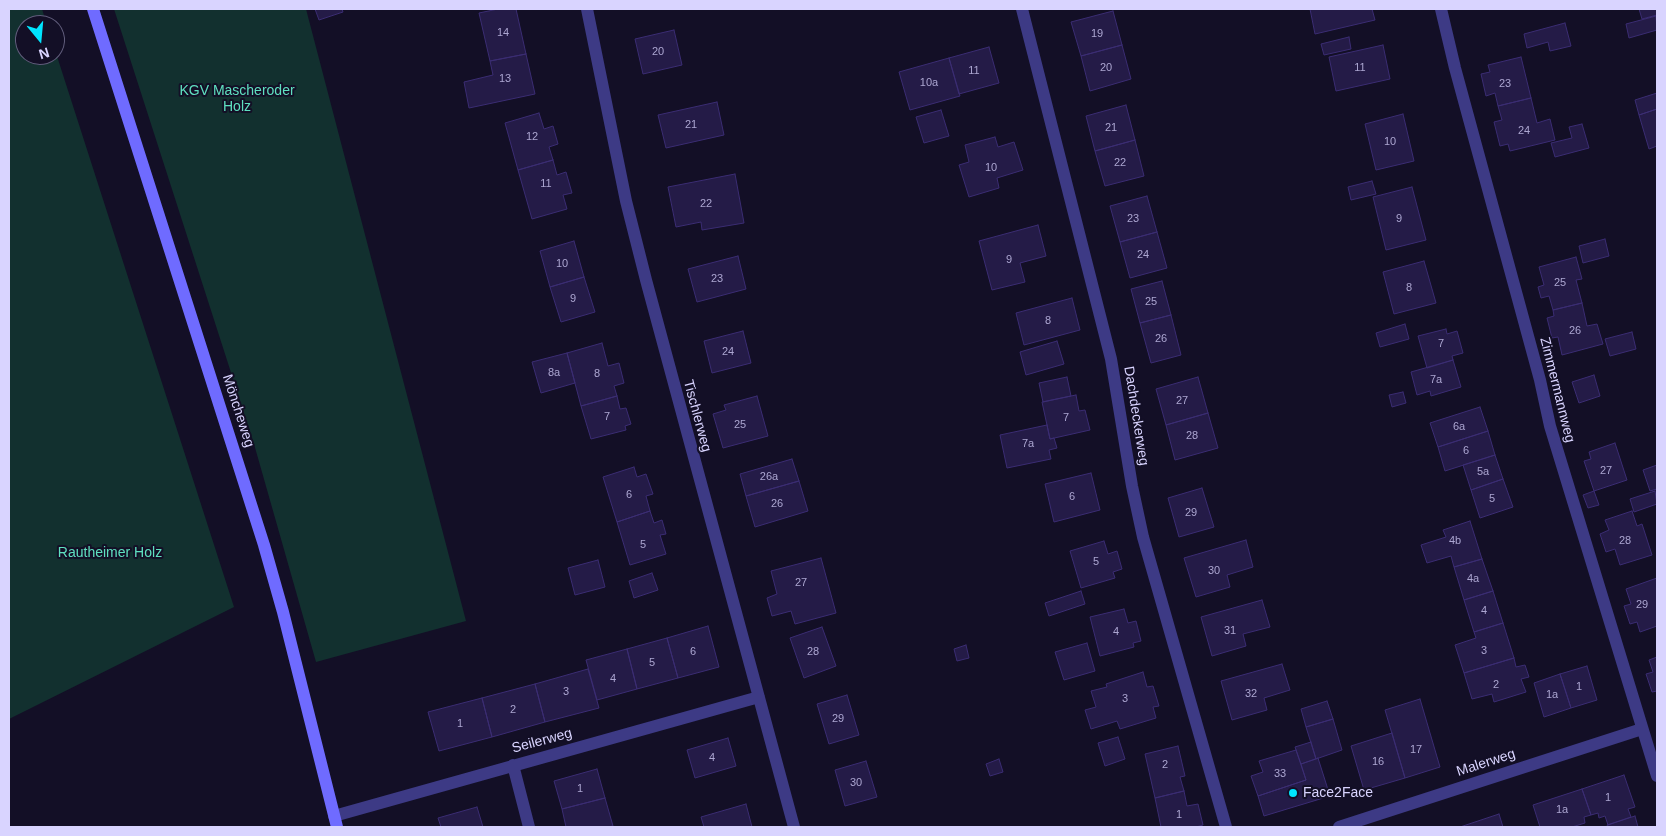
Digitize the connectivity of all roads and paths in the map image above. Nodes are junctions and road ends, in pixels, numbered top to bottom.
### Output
1 (93, 9) edge
2 (587, 9) edge
3 (1022, 9) edge
4 (1441, 9) edge
5 (759, 697) junction
6 (1642, 729) junction
7 (513, 765) junction
8 (1657, 776) edge
9 (335, 822) edge
10 (529, 827) edge
11 (794, 827) edge
12 (1226, 827) edge
13 (1339, 827) edge

1 - 9 main road, Möncheweg
2 - 5 street, Tischlerweg
3 - 12 street, Dachdeckerweg
4 - 6 street, Zimmermannweg
5 - 7 street, Seilerweg
5 - 11 street, Tischlerweg
6 - 8 street, Zimmermannweg
6 - 13 street, Malerweg
7 - 9 street, Seilerweg
7 - 10 street

